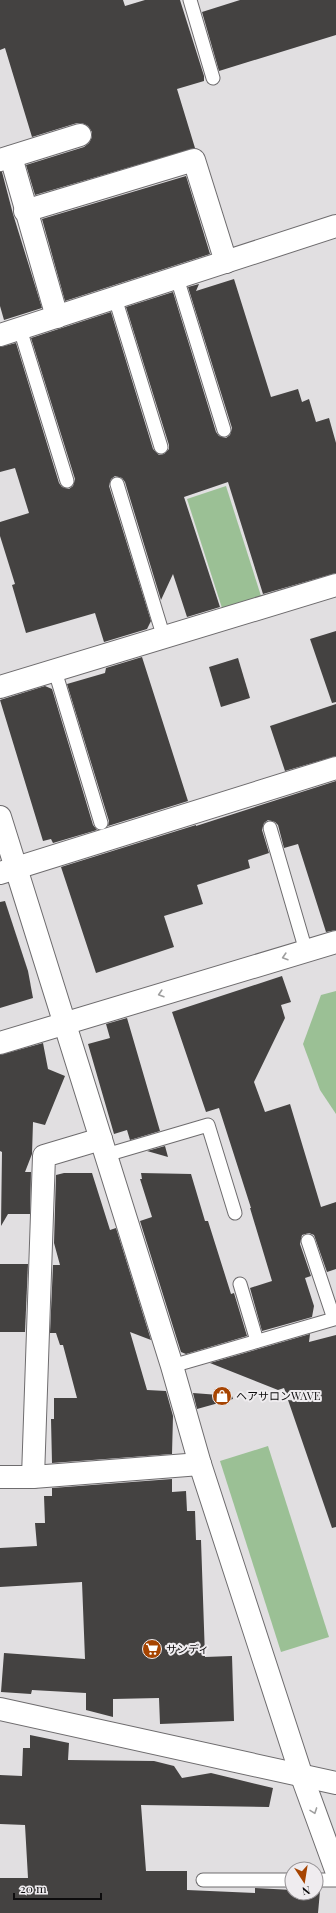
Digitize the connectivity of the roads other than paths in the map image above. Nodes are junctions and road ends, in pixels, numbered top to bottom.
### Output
1 (190, 0) edge
2 (213, 78) dead end
3 (80, 135) dead end
4 (5, 159) edge
5 (25, 211) junction
6 (336, 226) edge
7 (226, 262) junction
8 (177, 278) junction
9 (115, 298) junction
10 (57, 317) junction
11 (10, 332) edge
12 (224, 430) dead end
13 (161, 447) dead end
14 (67, 481) dead end
15 (117, 484) dead end
16 (336, 585) edge
17 (164, 638) junction
18 (55, 671) junction
19 (0, 687) edge
20 (336, 768) edge
21 (0, 817) edge
22 (101, 823) dead end
23 (270, 828) dead end
24 (8, 870) edge
25 (336, 942) edge
26 (306, 951) junction
27 (65, 1023) junction
28 (0, 1043) edge
29 (103, 1147) junction
30 (235, 1213) dead end
31 (308, 1241) dead end
32 (240, 1284) dead end
33 (257, 1341) junction
34 (172, 1366) junction
35 (200, 1464) junction
36 (0, 1477) edge
37 (33, 1477) junction
38 (0, 1709) edge
39 (301, 1774) junction
40 (336, 1783) edge
41 (336, 1870) edge
42 (203, 1880) dead end
43 (284, 1880) edge
44 (324, 1880) edge
45 (336, 1880) edge

1 - 2 lane
3 - 4 street
4 - 5 street
5 - 7 street
5 - 10 street
6 - 7 street
7 - 8 street
8 - 9 street
8 - 12 lane
9 - 10 street
9 - 13 lane
10 - 11 street
11 - 14 lane
15 - 17 lane
16 - 17 street
17 - 18 street
18 - 19 street
18 - 22 lane
20 - 24 street
21 - 24 street
23 - 26 lane
24 - 27 street
25 - 26 street
26 -> 27 street
27 - 28 street
27 - 29 street
29 - 30 lane
29 - 34 street
29 - 37 street
31 - 33 lane
32 - 33 lane
33 - 34 lane
34 - 35 street
35 - 37 street
35 - 39 street
36 - 37 street
38 - 39 street
39 - 40 street
39 -> 41 street
42 - 43 lane
44 - 45 lane

